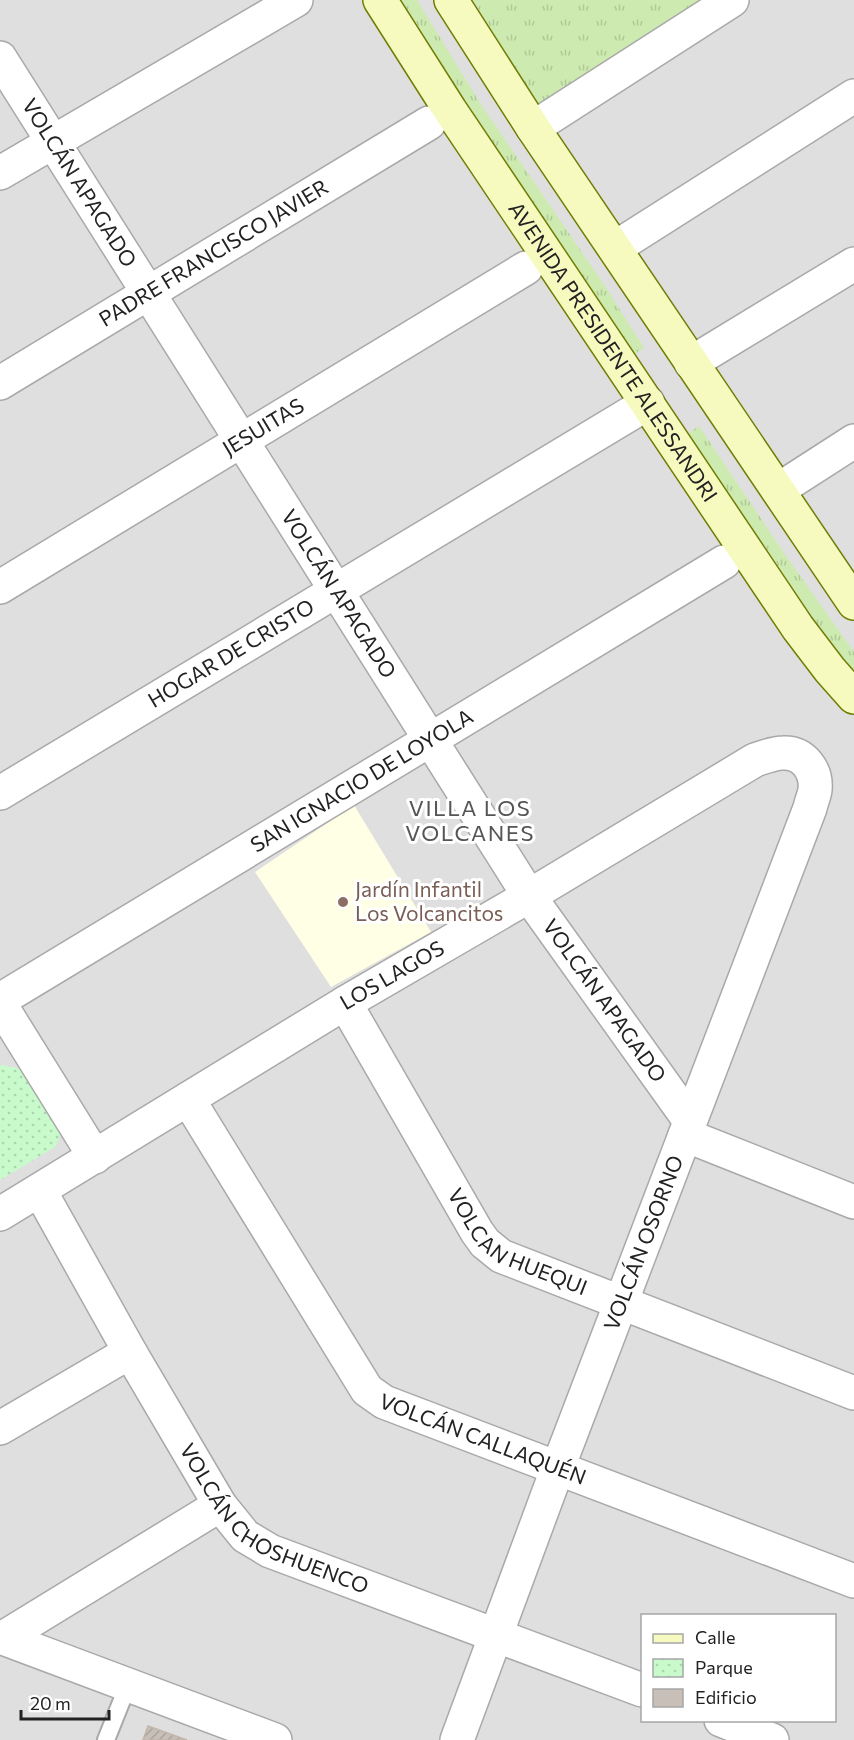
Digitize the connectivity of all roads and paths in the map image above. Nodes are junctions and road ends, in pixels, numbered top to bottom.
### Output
1 (296, 0) edge
2 (380, 0) edge
3 (451, 0) edge
4 (732, 0) edge
5 (0, 58) edge
6 (854, 96) edge
7 (429, 123) dead end
8 (533, 128) junction
9 (53, 141) junction
10 (0, 173) edge
11 (615, 248) junction
12 (854, 264) edge
13 (526, 268) dead end
14 (148, 293) junction
15 (691, 363) junction
16 (0, 383) edge
17 (648, 403) junction
18 (242, 441) junction
19 (854, 441) edge
20 (778, 490) junction
21 (724, 562) dead end
22 (0, 587) edge
23 (336, 590) junction
24 (854, 603) edge
25 (854, 697) edge
26 (430, 739) junction
27 (792, 754) joint
28 (0, 793) edge
29 (530, 896) junction
30 (0, 1002) edge
31 (345, 1004) junction
32 (12, 1048) edge
33 (188, 1099) junction
34 (688, 1128) junction
35 (96, 1158) junction
36 (40, 1191) junction
37 (854, 1202) edge
38 (0, 1214) edge
39 (621, 1304) junction
40 (130, 1352) junction
41 (854, 1393) edge
42 (0, 1428) edge
43 (557, 1470) junction
44 (220, 1505) junction
45 (854, 1581) edge
46 (496, 1634) junction
47 (2, 1638) edge
48 (128, 1685) junction
49 (641, 1690) edge
50 (726, 1722) edge
51 (106, 1740) edge
52 (275, 1740) edge
53 (457, 1740) edge
54 (772, 1740) edge

1 - 9 street
2 - 17 main road, AVENIDA PRESIDENTE ALESSANDRI
3 - 8 main road
4 - 8 street
5 - 9 street, VOLCÁN APAGADO
6 - 11 street
7 - 14 street, PADRE FRANCISCO JAVIER
8 - 11 main road
9 - 10 street
9 - 14 street, VOLCÁN APAGADO
11 - 15 main road
12 - 15 street
13 - 18 street, JESUITAS
14 - 16 street, PADRE FRANCISCO JAVIER
14 - 18 street, VOLCÁN APAGADO
15 - 20 main road
17 - 23 street, HOGAR DE CRISTO
17 - 25 main road, AVENIDA PRESIDENTE ALESSANDRI
18 - 22 street, JESUITAS
18 - 23 street, VOLCÁN APAGADO
19 - 20 street
20 - 24 main road
21 - 26 street, SAN IGNACIO DE LOYOLA
23 - 26 street, VOLCÁN APAGADO
23 - 28 street, HOGAR DE CRISTO
26 - 29 street, VOLCÁN APAGADO
26 - 30 street, SAN IGNACIO DE LOYOLA
27 - 29 street, LOS LAGOS
27 - 34 street, VOLCÁN OSORNO
29 - 31 street, LOS LAGOS
29 - 34 street, VOLCÁN APAGADO
30 - 32 street
31 - 33 street, LOS LAGOS
31 - 39 street, VOLCAN HUEQUI
32 - 35 street
33 - 35 street, LOS LAGOS
33 - 43 street, VOLCÁN CALLAQUÉN
34 - 37 street
34 - 39 street, VOLCÁN OSORNO
35 - 36 street, LOS LAGOS
36 - 38 street, LOS LAGOS
36 - 40 street, VOLCÁN CHOSHUENCO
39 - 41 street, VOLCAN HUEQUI
39 - 43 street, VOLCÁN OSORNO
40 - 42 street
40 - 44 street, VOLCÁN CHOSHUENCO
43 - 45 street, VOLCÁN CALLAQUÉN
43 - 46 street, VOLCÁN OSORNO
44 - 46 street, VOLCÁN CHOSHUENCO
44 - 47 street
46 - 49 street, VOLCÁN CHOSHUENCO
46 - 53 street, VOLCÁN OSORNO
47 - 48 street
48 - 51 lane
48 - 52 street
50 - 54 street

